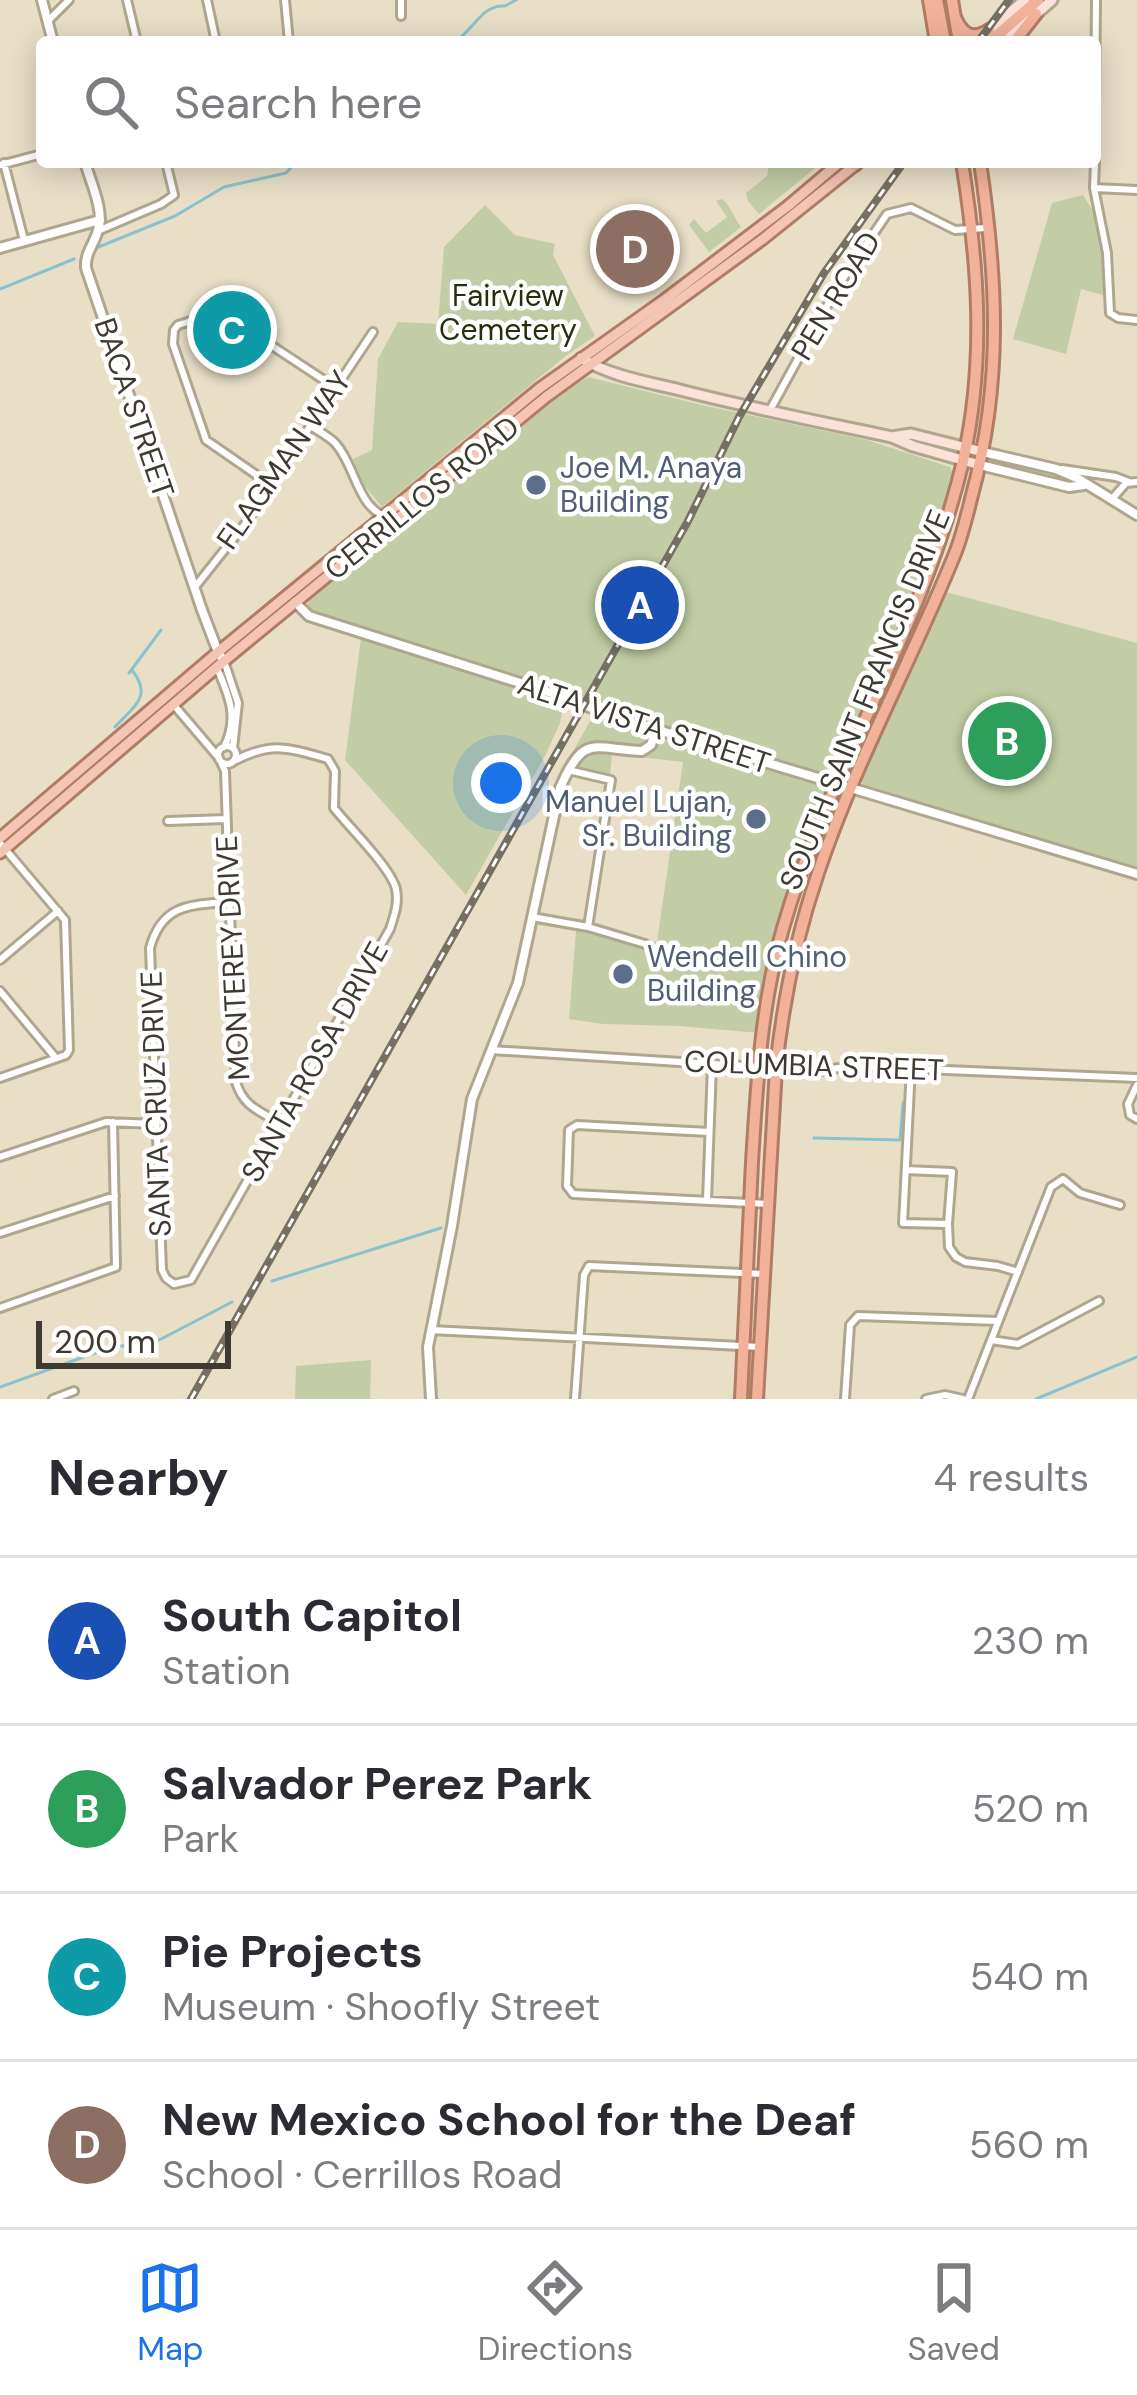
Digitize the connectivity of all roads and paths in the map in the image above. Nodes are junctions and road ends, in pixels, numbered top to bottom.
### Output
1 (42, 0) edge
2 (69, 0) edge
3 (127, 0) edge
4 (208, 0) edge
5 (285, 0) edge
6 (401, 0) edge
7 (933, 0) edge
8 (952, 0) edge
9 (1025, 0) edge
10 (1038, 0) edge
11 (1052, 0) edge
12 (1096, 0) edge
13 (1036, 14) junction
14 (401, 16) dead end
15 (48, 21) junction
16 (956, 22) junction
17 (52, 36) edge
18 (136, 36) edge
19 (215, 36) edge
20 (288, 36) edge
21 (940, 36) edge
22 (957, 36) edge
23 (989, 36) edge
24 (1011, 36) edge
25 (1018, 36) edge
26 (1096, 36) edge
27 (36, 156) edge
28 (2, 164) edge
29 (86, 168) edge
30 (167, 168) edge
31 (833, 168) edge
32 (851, 168) edge
33 (963, 168) edge
34 (981, 168) edge
35 (1094, 168) edge
36 (1094, 188) junction
37 (1137, 190) edge
38 (990, 228) junction
39 (98, 229) junction
40 (973, 229) junction
41 (24, 241) junction
42 (0, 248) edge
43 (686, 291) junction
44 (1136, 320) edge
45 (373, 332) dead end
46 (587, 361) junction
47 (336, 388) junction
48 (770, 411) junction
49 (311, 426) junction
50 (964, 455) junction
51 (981, 459) junction
52 (1056, 469) junction
53 (1133, 482) edge
54 (271, 485) junction
55 (1085, 485) junction
56 (1112, 499) junction
57 (1137, 515) edge
58 (382, 518) junction
59 (396, 520) junction
60 (195, 586) junction
61 (296, 602) junction
62 (220, 660) junction
63 (173, 704) junction
64 (656, 730) junction
65 (227, 757) junction
66 (568, 770) junction
67 (835, 784) junction
68 (851, 790) junction
69 (226, 819) junction
70 (168, 821) dead end
71 (1, 845) edge
72 (1137, 874) edge
73 (229, 902) junction
74 (58, 911) junction
75 (530, 917) junction
76 (588, 927) junction
77 (645, 944) dead end
78 (0, 960) edge
79 (0, 991) edge
80 (491, 1050) junction
81 (56, 1058) junction
82 (712, 1065) junction
83 (911, 1067) junction
84 (758, 1068) junction
85 (776, 1068) junction
86 (0, 1078) edge
87 (1137, 1081) edge
88 (1137, 1119) edge
89 (113, 1123) junction
90 (280, 1123) junction
91 (156, 1124) junction
92 (710, 1132) junction
93 (0, 1157) edge
94 (906, 1170) junction
95 (115, 1196) junction
96 (707, 1201) junction
97 (750, 1203) junction
98 (768, 1204) junction
99 (1120, 1205) dead end
100 (948, 1224) junction
101 (0, 1233) edge
102 (1018, 1273) junction
103 (746, 1274) junction
104 (764, 1274) junction
105 (174, 1284) joint
106 (1099, 1301) dead end
107 (0, 1308) edge
108 (998, 1322) junction
109 (431, 1330) junction
110 (579, 1339) junction
111 (991, 1340) junction
112 (742, 1346) junction
113 (760, 1347) junction
114 (74, 1391) dead end
115 (52, 1399) edge
116 (431, 1399) edge
117 (575, 1399) edge
118 (741, 1399) edge
119 (757, 1399) edge
120 (845, 1399) edge
121 (926, 1399) edge
122 (966, 1399) edge

1 - 15 street
2 - 15 street
3 - 18 street
4 - 19 street
5 - 20 street
6 - 14 street
7 - 21 highway
8 - 16 highway
9 - 23 main road
10 - 23 highway
11 - 13 main road
12 - 26 street
13 - 24 main road
13 - 25 highway
15 - 17 street
16 - 22 highway
16 - 23 highway
27 - 28 street
28 - 41 street
29 - 39 street
30 - 39 street
31 - 43 main road, CERRILLOS ROAD
32 - 43 main road, CERRILLOS ROAD
33 - 40 highway, SOUTH SAINT FRANCIS DRIVE
34 - 38 highway, SOUTH SAINT FRANCIS DRIVE
35 - 36 street
36 - 37 street
36 - 44 street
38 - 40 street, PEN ROAD
38 - 51 highway, SOUTH SAINT FRANCIS DRIVE
39 - 41 street
39 - 60 street, BACA STREET
40 - 48 street, PEN ROAD
40 - 50 highway, SOUTH SAINT FRANCIS DRIVE
41 - 42 street
43 - 46 main road, CERRILLOS ROAD
45 - 47 street, FLAGMAN WAY
46 - 48 main road
46 - 58 main road, CERRILLOS ROAD
46 - 59 main road, CERRILLOS ROAD
47 - 49 street, FLAGMAN WAY
47 - 54 street
48 - 50 main road
49 - 54 street, FLAGMAN WAY
49 - 58 street
50 - 51 main road
50 - 67 highway, SOUTH SAINT FRANCIS DRIVE
51 - 52 street
51 - 55 street
51 - 68 highway, SOUTH SAINT FRANCIS DRIVE
52 - 53 street
52 - 55 street
53 - 56 street
54 - 60 street, FLAGMAN WAY
55 - 56 street
56 - 57 street
58 - 59 street
58 - 62 main road, CERRILLOS ROAD
59 - 61 main road, CERRILLOS ROAD
60 - 62 street, BACA STREET
61 - 62 main road, CERRILLOS ROAD
61 - 64 street, ALTA VISTA STREET
62 - 63 main road, CERRILLOS ROAD
62 - 65 street, MONTEREY DRIVE
62 - 71 main road, CERRILLOS ROAD
63 - 65 street
63 - 71 main road, CERRILLOS ROAD
64 - 66 street
64 - 67 street, ALTA VISTA STREET
65 - 69 street, MONTEREY DRIVE
65 - 90 street, SANTA ROSA DRIVE
66 - 75 street
66 - 76 street
67 - 68 street, ALTA VISTA STREET
67 - 84 highway, SOUTH SAINT FRANCIS DRIVE
68 - 72 street, ALTA VISTA STREET
68 - 85 highway, SOUTH SAINT FRANCIS DRIVE
69 - 70 street
69 - 73 street, MONTEREY DRIVE
71 - 74 street
73 - 90 street, MONTEREY DRIVE
73 - 91 street, SANTA CRUZ DRIVE
74 - 78 street
74 - 81 street
75 - 76 street
75 - 80 street
76 - 77 street
79 - 81 street
80 - 82 street, COLUMBIA STREET
80 - 109 street
81 - 86 street
82 - 84 street, COLUMBIA STREET
82 - 92 street
83 - 85 street, COLUMBIA STREET
83 - 87 street, COLUMBIA STREET
83 - 94 street
84 - 85 street, COLUMBIA STREET
84 - 97 highway, SOUTH SAINT FRANCIS DRIVE
85 - 98 highway, SOUTH SAINT FRANCIS DRIVE
87 - 88 street
89 - 91 street
89 - 93 street
89 - 95 street
90 - 105 street, SANTA ROSA DRIVE
91 - 105 street, SANTA CRUZ DRIVE
92 - 96 street
92 - 96 street
94 - 100 street
94 - 100 street
95 - 101 street
95 - 107 street
96 - 97 street
97 - 98 street
97 - 103 highway, SOUTH SAINT FRANCIS DRIVE
98 - 104 highway, SOUTH SAINT FRANCIS DRIVE
99 - 102 street
100 - 102 street
102 - 108 street
103 - 104 street
103 - 110 street
103 - 112 highway, SOUTH SAINT FRANCIS DRIVE
104 - 113 highway, SOUTH SAINT FRANCIS DRIVE
106 - 111 street
108 - 111 street
108 - 120 street
109 - 110 street
109 - 116 street
110 - 112 street
110 - 117 street
111 - 122 street
112 - 113 street
112 - 118 highway, SOUTH SAINT FRANCIS DRIVE
113 - 119 highway, SOUTH SAINT FRANCIS DRIVE
114 - 115 street
121 - 122 street

